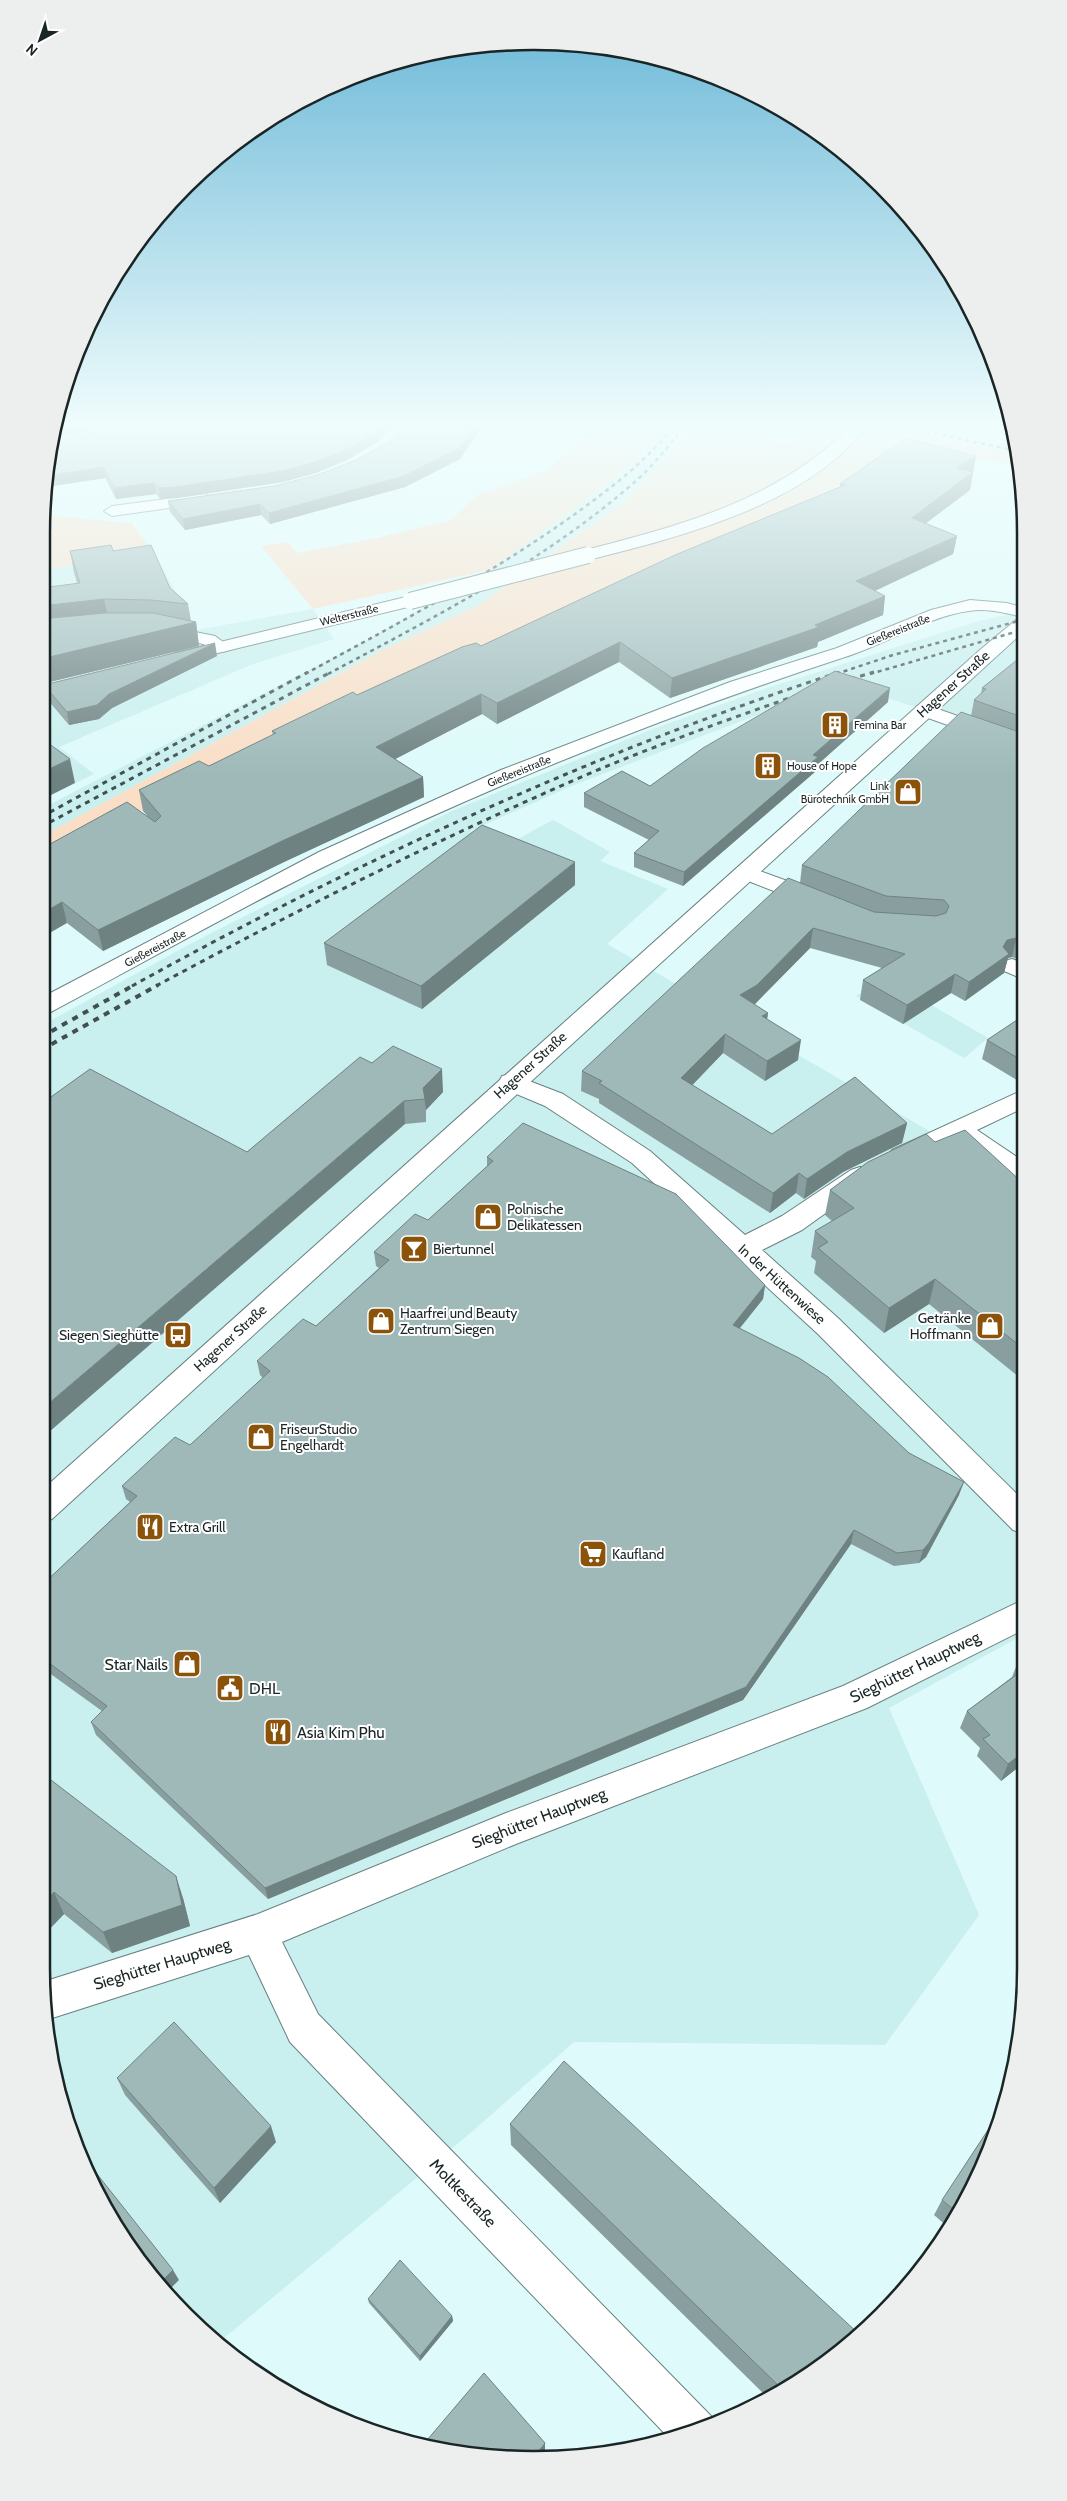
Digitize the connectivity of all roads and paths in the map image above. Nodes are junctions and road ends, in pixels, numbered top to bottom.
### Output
1 (635, 542) edge
2 (1017, 611) edge
3 (1017, 628) edge
4 (139, 630) edge
5 (221, 647) junction
6 (163, 662) edge
7 (924, 710) junction
8 (1017, 744) edge
9 (746, 872) junction
10 (836, 907) edge
11 (50, 1003) edge
12 (512, 1082) junction
13 (1017, 1101) edge
14 (957, 1129) junction
15 (1017, 1168) edge
16 (742, 1248) junction
17 (50, 1502) edge
18 (1017, 1514) edge
19 (1017, 1617) edge
20 (258, 1934) junction
21 (51, 1999) edge
22 (688, 2425) edge

1 - 5 street, Welterstraße, bridge
2 - 11 street, Gießereistraße
3 - 7 street, Hagener Straße
4 - 5 street
5 - 6 street, Welterstraße
7 - 8 street
7 - 9 street, Hagener Straße
9 - 10 street
9 - 12 street, Hagener Straße
12 - 16 street, In der Hüttenwiese
12 - 17 street, Hagener Straße
13 - 14 street
14 - 15 street
14 - 16 street
16 - 18 street, In der Hüttenwiese
19 - 20 street, Sieghütter Hauptweg
20 - 21 street, Sieghütter Hauptweg
20 - 22 street, Moltkestraße

